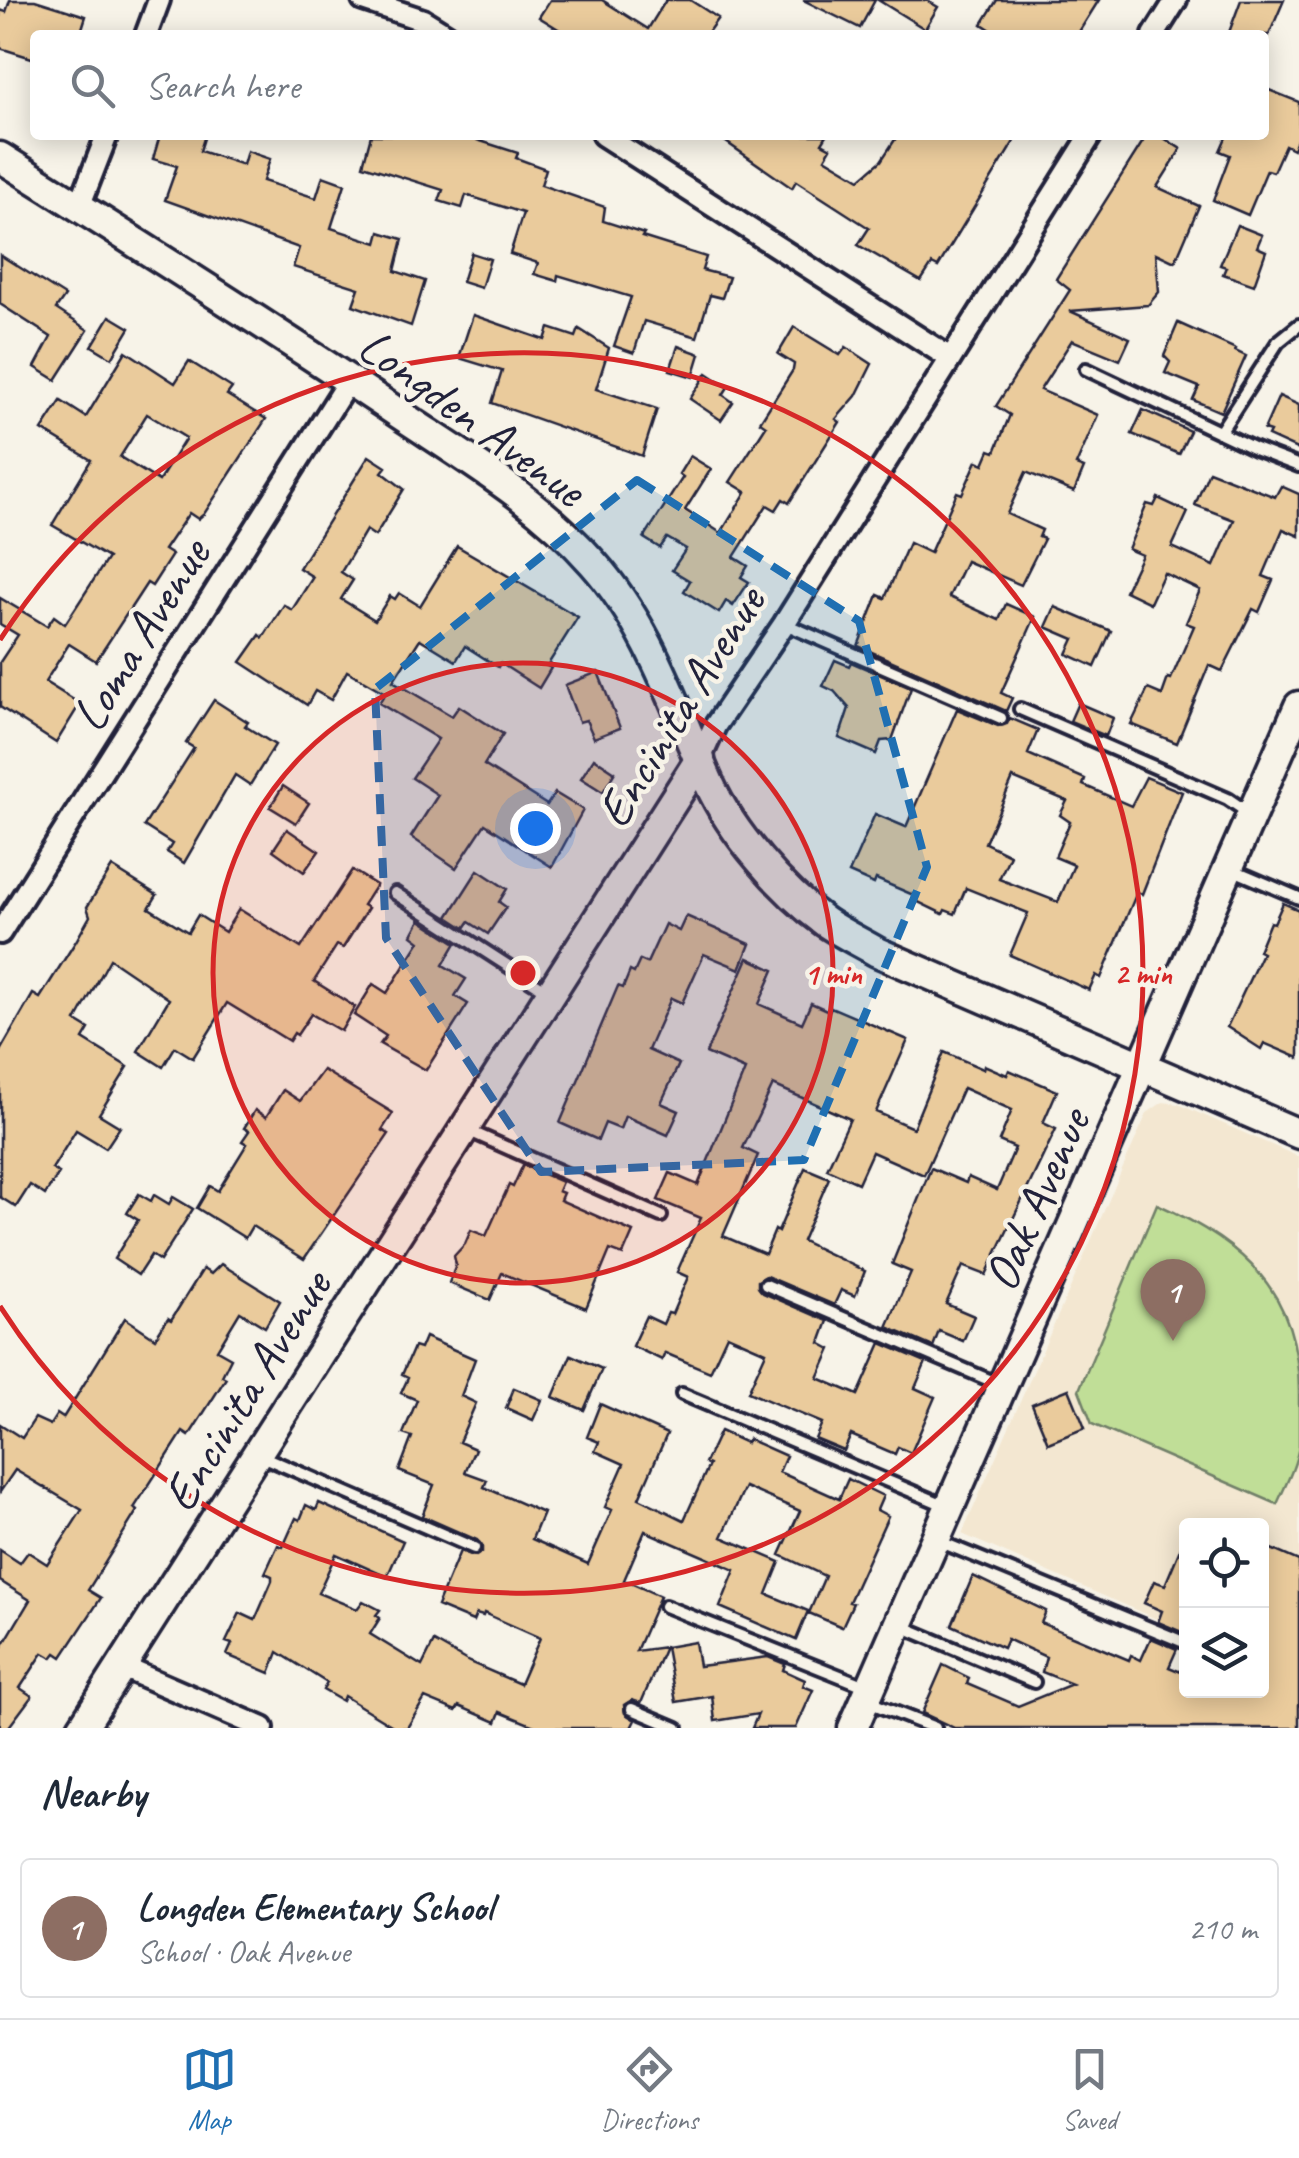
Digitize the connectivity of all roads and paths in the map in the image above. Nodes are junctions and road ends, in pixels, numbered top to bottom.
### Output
1 (159, 0) edge
2 (363, 0) edge
3 (1176, 0) edge
4 (148, 30) edge
5 (439, 30) edge
6 (1157, 30) edge
7 (105, 140) edge
8 (611, 140) edge
9 (1088, 140) edge
10 (0, 157) edge
11 (80, 207) junction
12 (1299, 325) edge
13 (950, 358) junction
14 (1086, 369) dead end
15 (349, 380) junction
16 (1220, 432) junction
17 (1299, 466) edge
18 (784, 624) junction
19 (1299, 706) edge
20 (1020, 709) dead end
21 (1001, 718) dead end
22 (700, 758) junction
23 (1251, 814) junction
24 (1228, 868) junction
25 (395, 893) dead end
26 (1299, 898) edge
27 (0, 933) edge
28 (551, 994) junction
29 (1142, 1067) junction
30 (466, 1130) junction
31 (1299, 1134) edge
32 (661, 1216) dead end
33 (766, 1286) dead end
34 (1002, 1386) junction
35 (682, 1394) dead end
36 (258, 1455) junction
37 (950, 1507) junction
38 (935, 1540) junction
39 (474, 1548) dead end
40 (666, 1606) dead end
41 (898, 1625) junction
42 (1179, 1640) edge
43 (120, 1666) junction
44 (1034, 1682) dead end
45 (868, 1694) junction
46 (632, 1709) dead end
47 (82, 1728) edge
48 (263, 1728) edge
49 (677, 1728) edge
50 (853, 1728) edge
51 (935, 1728) edge

1 - 4 street
2 - 5 street
3 - 6 street
7 - 11 street
8 - 13 street
9 - 13 street, Encinita Avenue
10 - 11 street, Longden Avenue
11 - 15 street, Longden Avenue
12 - 16 lane
13 - 18 street, Encinita Avenue
14 - 16 lane
15 - 22 street, Longden Avenue
15 - 27 street, Loma Avenue
16 - 17 lane
18 - 21 lane
18 - 22 street, Encinita Avenue
19 - 23 street, Oak Avenue
20 - 23 lane
22 - 28 street, Encinita Avenue
22 - 29 street, Longden Avenue
23 - 24 street, Oak Avenue
24 - 26 lane
24 - 29 street, Oak Avenue
25 - 28 lane
28 - 30 street, Encinita Avenue
29 - 31 street, Longden Avenue
29 - 34 street, Oak Avenue
30 - 32 lane
30 - 36 street, Encinita Avenue
33 - 34 lane
34 - 37 street, Oak Avenue
35 - 37 lane
36 - 39 lane
36 - 43 street, Encinita Avenue
37 - 38 street, Oak Avenue
38 - 41 street, Oak Avenue
38 - 42 lane
40 - 45 lane
41 - 44 lane
41 - 45 street, Oak Avenue
43 - 47 street, Encinita Avenue
43 - 48 street
45 - 50 street, Oak Avenue
45 - 51 lane
46 - 49 lane

